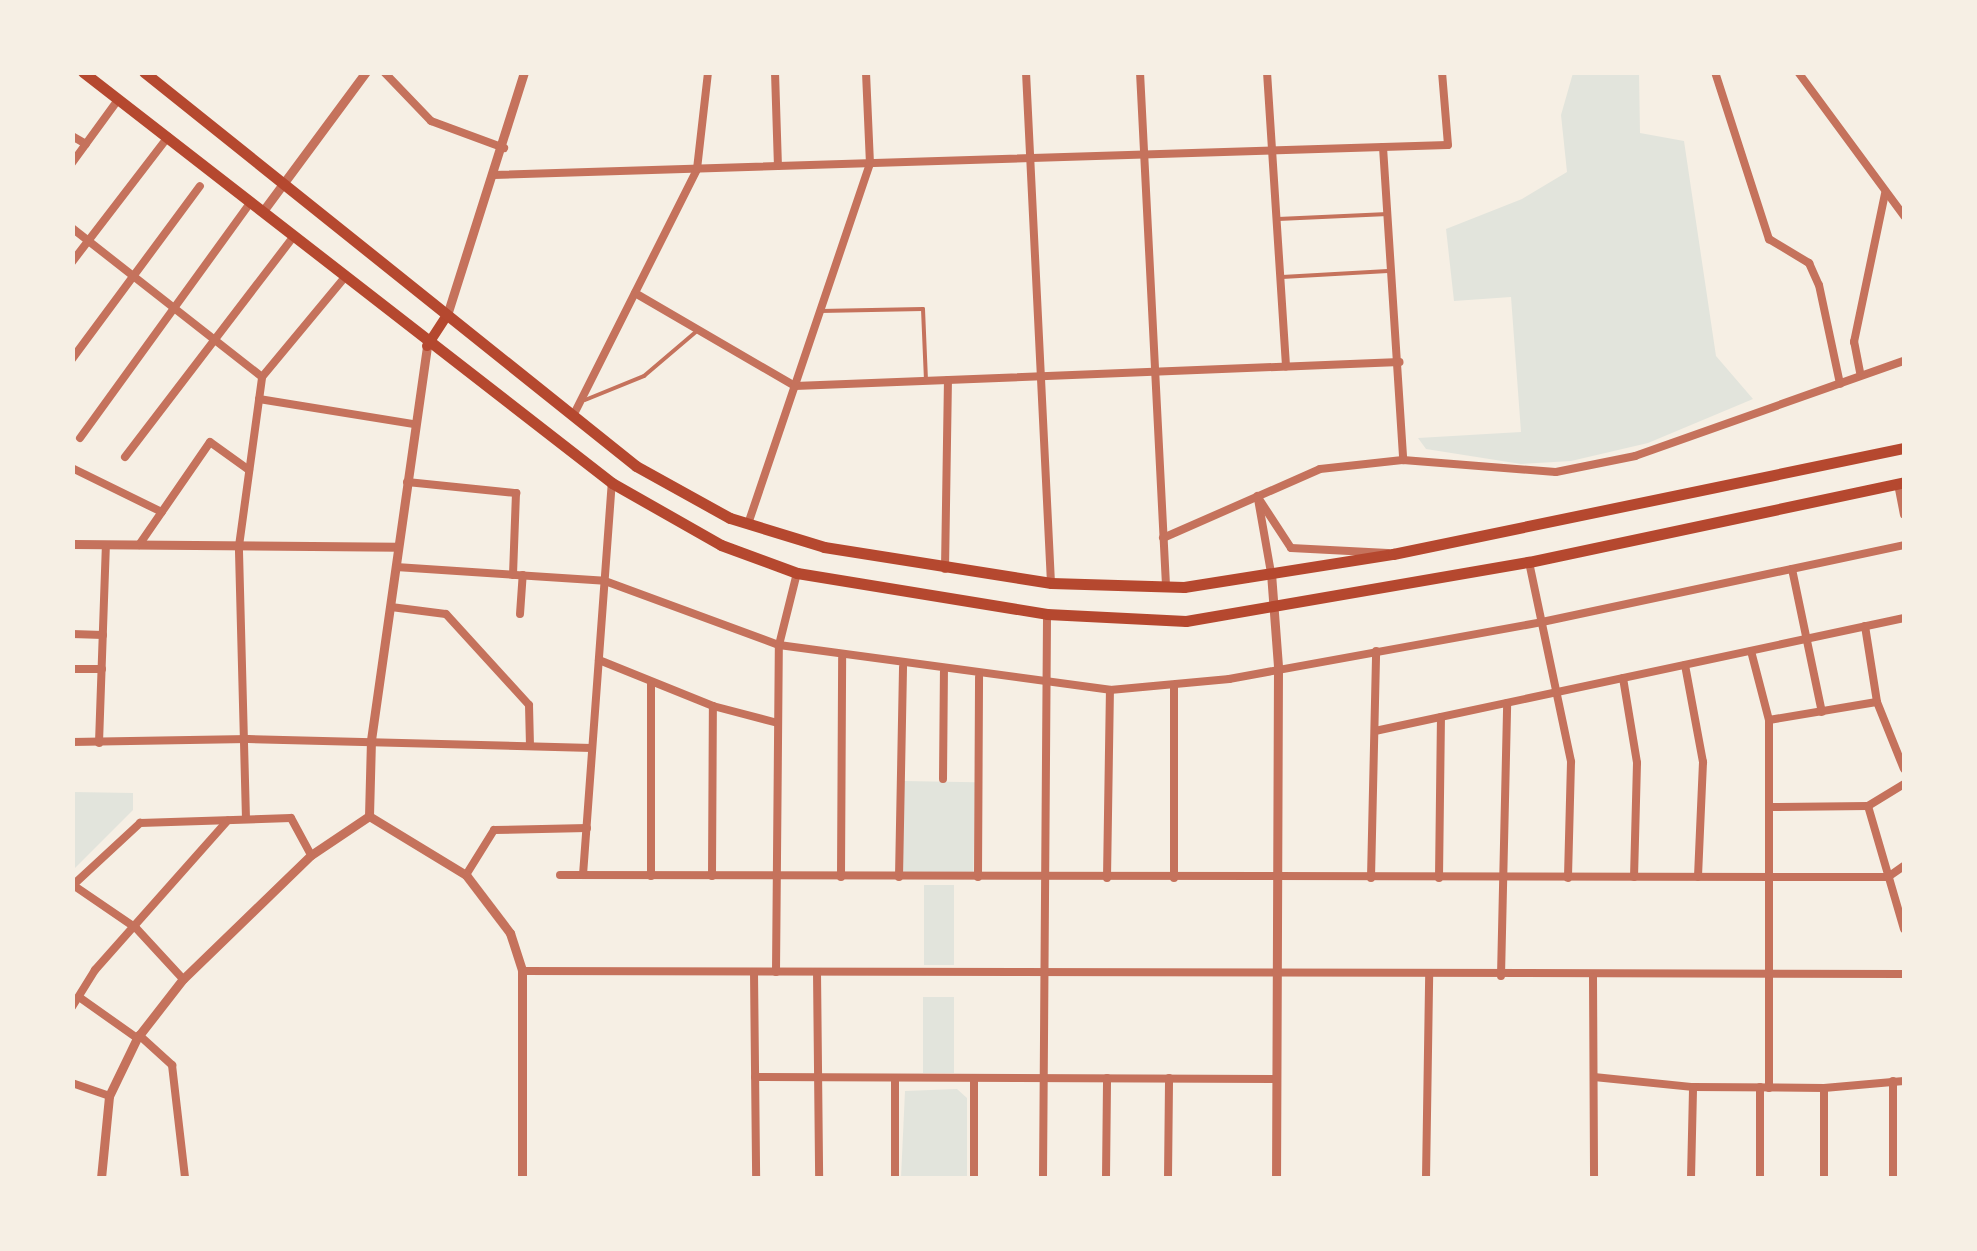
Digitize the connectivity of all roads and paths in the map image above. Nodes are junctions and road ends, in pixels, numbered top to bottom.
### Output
1 (82, 72) edge
2 (144, 72) edge
3 (366, 72) edge
4 (384, 72) edge
5 (524, 72) edge
6 (708, 72) edge
7 (775, 72) edge
8 (866, 72) edge
9 (1026, 72) edge
10 (1140, 72) edge
11 (1267, 72) edge
12 (1442, 72) edge
13 (1716, 72) edge
14 (1798, 72) edge
15 (161, 77) edge
16 (118, 100) junction
17 (72, 136) edge
18 (168, 138) junction
19 (86, 144) junction
20 (1383, 147) junction
21 (504, 148) junction
22 (1271, 151) junction
23 (1144, 155) junction
24 (1030, 158) junction
25 (72, 163) edge
26 (870, 164) junction
27 (778, 166) junction
28 (697, 169) junction
29 (494, 175) junction
30 (287, 182) junction
31 (200, 186) dead end
32 (1884, 193) junction
33 (251, 202) junction
34 (263, 211) junction
35 (1388, 214) junction
36 (1904, 216) edge
37 (1278, 219) junction
38 (72, 228) edge
39 (294, 236) junction
40 (89, 241) junction
41 (72, 262) edge
42 (1392, 271) junction
43 (134, 276) junction
44 (345, 277) junction
45 (1281, 278) junction
46 (635, 293) junction
47 (174, 307) junction
48 (820, 310) junction
49 (447, 315) junction
50 (698, 330) junction
51 (217, 341) junction
52 (428, 346) junction
53 (72, 359) edge
54 (1904, 361) edge
55 (1400, 362) junction
56 (1286, 366) junction
57 (1155, 372) junction
58 (1860, 372) junction
59 (262, 376) junction
60 (1041, 376) junction
61 (926, 380) junction
62 (948, 380) junction
63 (1840, 384) junction
64 (795, 386) junction
65 (259, 399) junction
66 (580, 402) junction
67 (573, 416) junction
68 (414, 424) junction
69 (80, 438) dead end
70 (1904, 448) edge
71 (125, 457) dead end
72 (1403, 460) junction
73 (72, 468) edge
74 (249, 470) junction
75 (407, 482) junction
76 (612, 483) junction
77 (1901, 483) edge
78 (1258, 496) junction
79 (162, 512) junction
80 (1904, 514) edge
81 (748, 524) junction
82 (1163, 538) junction
83 (72, 544) edge
84 (106, 544) junction
85 (138, 545) junction
86 (239, 546) junction
87 (1904, 546) edge
88 (398, 547) junction
89 (1393, 554) junction
90 (1529, 562) junction
91 (396, 567) junction
92 (945, 568) junction
93 (1792, 570) junction
94 (798, 573) junction
95 (1271, 573) junction
96 (518, 575) junction
97 (605, 581) junction
98 (1051, 583) junction
99 (1166, 586) junction
100 (1274, 606) junction
101 (391, 607) junction
102 (520, 614) dead end
103 (1048, 614) junction
104 (1904, 618) edge
105 (1542, 622) junction
106 (1865, 626) junction
107 (72, 634) edge
108 (103, 635) junction
109 (1808, 638) junction
110 (779, 646) junction
111 (1376, 651) junction
112 (1751, 651) junction
113 (842, 658) junction
114 (599, 660) junction
115 (1684, 665) junction
116 (903, 667) junction
117 (1278, 667) junction
118 (72, 668) edge
119 (102, 670) junction
120 (944, 672) junction
121 (979, 677) junction
122 (1623, 678) junction
123 (651, 682) junction
124 (1044, 684) junction
125 (1174, 685) junction
126 (1110, 690) junction
127 (1558, 692) junction
128 (1877, 702) junction
129 (1507, 703) junction
130 (714, 706) junction
131 (1822, 712) junction
132 (1441, 717) junction
133 (1768, 720) junction
134 (778, 723) junction
135 (1375, 731) junction
136 (248, 739) junction
137 (371, 740) junction
138 (72, 742) edge
139 (99, 742) junction
140 (530, 746) junction
141 (592, 748) junction
142 (1904, 769) edge
143 (943, 779) dead end
144 (1904, 784) edge
145 (1868, 806) junction
146 (1770, 807) junction
147 (370, 816) junction
148 (246, 819) junction
149 (228, 820) junction
150 (586, 828) junction
151 (311, 855) junction
152 (1904, 866) edge
153 (466, 875) junction
154 (560, 875) dead end
155 (583, 875) junction
156 (652, 876) junction
157 (712, 876) junction
158 (777, 876) junction
159 (841, 877) junction
160 (899, 877) junction
161 (978, 877) junction
162 (1770, 877) junction
163 (1888, 877) junction
164 (1043, 878) junction
165 (1107, 878) junction
166 (1174, 878) junction
167 (1277, 878) junction
168 (1371, 878) junction
169 (1439, 878) junction
170 (1502, 878) junction
171 (1568, 878) junction
172 (1634, 878) junction
173 (1698, 878) junction
174 (73, 885) edge
175 (136, 928) junction
176 (1904, 929) edge
177 (522, 970) junction
178 (754, 972) junction
179 (776, 972) junction
180 (817, 972) junction
181 (1044, 974) junction
182 (1904, 974) edge
183 (1277, 975) junction
184 (1429, 976) junction
185 (1501, 976) junction
186 (1593, 977) junction
187 (1769, 978) junction
188 (184, 980) junction
189 (79, 996) junction
190 (72, 1007) edge
191 (138, 1037) junction
192 (755, 1077) junction
193 (818, 1077) junction
194 (1594, 1077) junction
195 (895, 1078) junction
196 (974, 1078) junction
197 (1044, 1078) junction
198 (1107, 1078) junction
199 (1169, 1078) junction
200 (1276, 1078) junction
201 (1893, 1081) junction
202 (1904, 1081) edge
203 (72, 1083) edge
204 (1692, 1087) junction
205 (1765, 1087) junction
206 (1824, 1088) junction
207 (109, 1096) junction
208 (101, 1178) edge
209 (186, 1178) edge
210 (522, 1178) edge
211 (756, 1178) edge
212 (819, 1178) edge
213 (896, 1178) edge
214 (974, 1178) edge
215 (1043, 1178) edge
216 (1106, 1178) edge
217 (1168, 1178) edge
218 (1276, 1178) edge
219 (1426, 1178) edge
220 (1594, 1178) edge
221 (1691, 1178) edge
222 (1760, 1178) edge
223 (1824, 1178) edge
224 (1893, 1178) edge

1 - 16 main road
2 - 15 main road
3 - 30 street
4 - 21 street
5 - 21 street
6 - 28 street
7 - 27 street
8 - 26 street
9 - 24 street
10 - 23 street
11 - 22 street
12 - 20 street
13 - 63 street
14 - 32 street
15 - 30 main road
16 - 18 main road
16 - 19 street
17 - 19 street
18 - 33 main road
18 - 40 street
19 - 25 street
20 - 22 street
20 - 35 street
21 - 29 street
22 - 23 street
22 - 37 street
23 - 24 street
23 - 57 street
24 - 26 street
24 - 60 street
26 - 27 street
26 - 48 street
27 - 28 street
28 - 29 street
28 - 46 street
29 - 49 street
30 - 34 street
30 - 49 main road
31 - 43 street
32 - 36 street
32 - 58 street
33 - 34 main road
33 - 47 street
34 - 39 main road
35 - 37 lane
35 - 42 street
37 - 45 street
38 - 40 street
39 - 44 main road
39 - 51 street
40 - 41 street
40 - 43 street
42 - 45 lane
42 - 55 street
43 - 47 street
43 - 53 street
44 - 52 main road
44 - 59 street
45 - 56 street
46 - 50 street
46 - 66 street
47 - 51 street
47 - 69 street
48 - 61 lane
48 - 64 street
49 - 52 main road
49 - 67 main road
50 - 64 street
50 - 66 lane
51 - 59 street
51 - 71 street
52 - 68 street
52 - 76 main road
54 - 58 street
55 - 56 street
55 - 72 street
56 - 57 street
57 - 60 street
57 - 82 street
58 - 63 street
59 - 65 street
60 - 62 street
60 - 98 street
61 - 62 street
61 - 64 street
62 - 92 street
63 - 72 street
64 - 81 street
65 - 68 street
65 - 74 street
66 - 67 street
67 - 81 main road
68 - 75 street
70 - 89 main road
72 - 78 street
73 - 79 street
74 - 79 street
74 - 86 street
75 - 88 street
75 - 96 street
76 - 94 main road
76 - 97 street
77 - 80 street
77 - 90 main road
78 - 82 street
78 - 89 street
78 - 95 street
79 - 85 street
81 - 92 main road
82 - 99 street
83 - 84 street
84 - 85 street
84 - 108 street
85 - 86 street
86 - 88 street
86 - 136 street
87 - 93 street
88 - 91 street
89 - 95 main road
90 - 100 main road
90 - 105 street
91 - 96 street
91 - 101 street
92 - 98 main road
93 - 105 street
93 - 109 street
94 - 103 main road
94 - 110 street
95 - 99 main road
95 - 100 street
96 - 97 street
96 - 102 street
97 - 110 street
97 - 114 street
98 - 99 main road
100 - 103 main road
100 - 117 street
101 - 137 street
101 - 140 street
103 - 124 street
104 - 106 street
105 - 111 street
105 - 127 street
106 - 109 street
106 - 128 street
107 - 108 street
108 - 119 street
109 - 112 street
109 - 131 street
110 - 113 street
110 - 134 street
111 - 117 street
111 - 135 street
112 - 115 street
112 - 133 street
113 - 116 street
113 - 159 street
114 - 123 street
114 - 141 street
115 - 122 street
115 - 173 street
116 - 120 street
116 - 160 street
117 - 125 street
117 - 167 street
118 - 119 street
119 - 139 street
120 - 121 street
120 - 143 street
121 - 124 street
121 - 161 street
122 - 127 street
122 - 172 street
123 - 130 street
123 - 156 street
124 - 126 street
124 - 164 street
125 - 126 street
125 - 166 street
126 - 165 street
127 - 129 street
127 - 171 street
128 - 131 street
128 - 142 street
129 - 132 street
129 - 170 street
130 - 134 street
130 - 157 street
131 - 133 street
132 - 135 street
132 - 169 street
133 - 146 street
134 - 158 street
135 - 168 street
136 - 137 street
136 - 139 street
136 - 148 street
137 - 140 street
137 - 147 street
138 - 139 street
140 - 141 street
141 - 150 street
144 - 145 street
145 - 146 street
145 - 163 street
146 - 162 street
147 - 151 street
147 - 153 street
148 - 149 street
148 - 151 street
149 - 174 street
149 - 175 street
150 - 153 street
150 - 155 street
151 - 188 street
152 - 163 street
153 - 177 street
154 - 155 street
155 - 156 street
156 - 157 street
157 - 158 street
158 - 159 street
158 - 179 street
159 - 160 street
160 - 161 street
161 - 164 street
162 - 163 street
162 - 173 street
162 - 187 street
163 - 176 street
164 - 165 street
164 - 181 street
165 - 166 street
166 - 167 street
167 - 168 street
167 - 183 street
168 - 169 street
169 - 170 street
170 - 171 street
170 - 185 street
171 - 172 street
172 - 173 street
174 - 175 street
175 - 188 street
175 - 189 street
177 - 178 street
177 - 210 street
178 - 179 street
178 - 192 street
179 - 180 street
180 - 181 street
180 - 193 street
181 - 183 street
181 - 197 street
182 - 187 street
183 - 184 street
183 - 200 street
184 - 185 street
184 - 219 street
185 - 186 street
186 - 187 street
186 - 194 street
187 - 205 street
188 - 191 street
189 - 190 street
189 - 191 street
191 - 207 street
191 - 209 street
192 - 193 street
192 - 211 street
193 - 195 street
193 - 212 street
194 - 204 street
194 - 220 street
195 - 196 street
195 - 213 street
196 - 197 street
196 - 214 street
197 - 198 street
197 - 215 street
198 - 199 street
198 - 216 street
199 - 200 street
199 - 217 street
200 - 218 street
201 - 202 street
201 - 206 street
201 - 224 street
203 - 207 street
204 - 205 street
204 - 221 street
205 - 206 street
205 - 222 street
206 - 223 street
207 - 208 street

